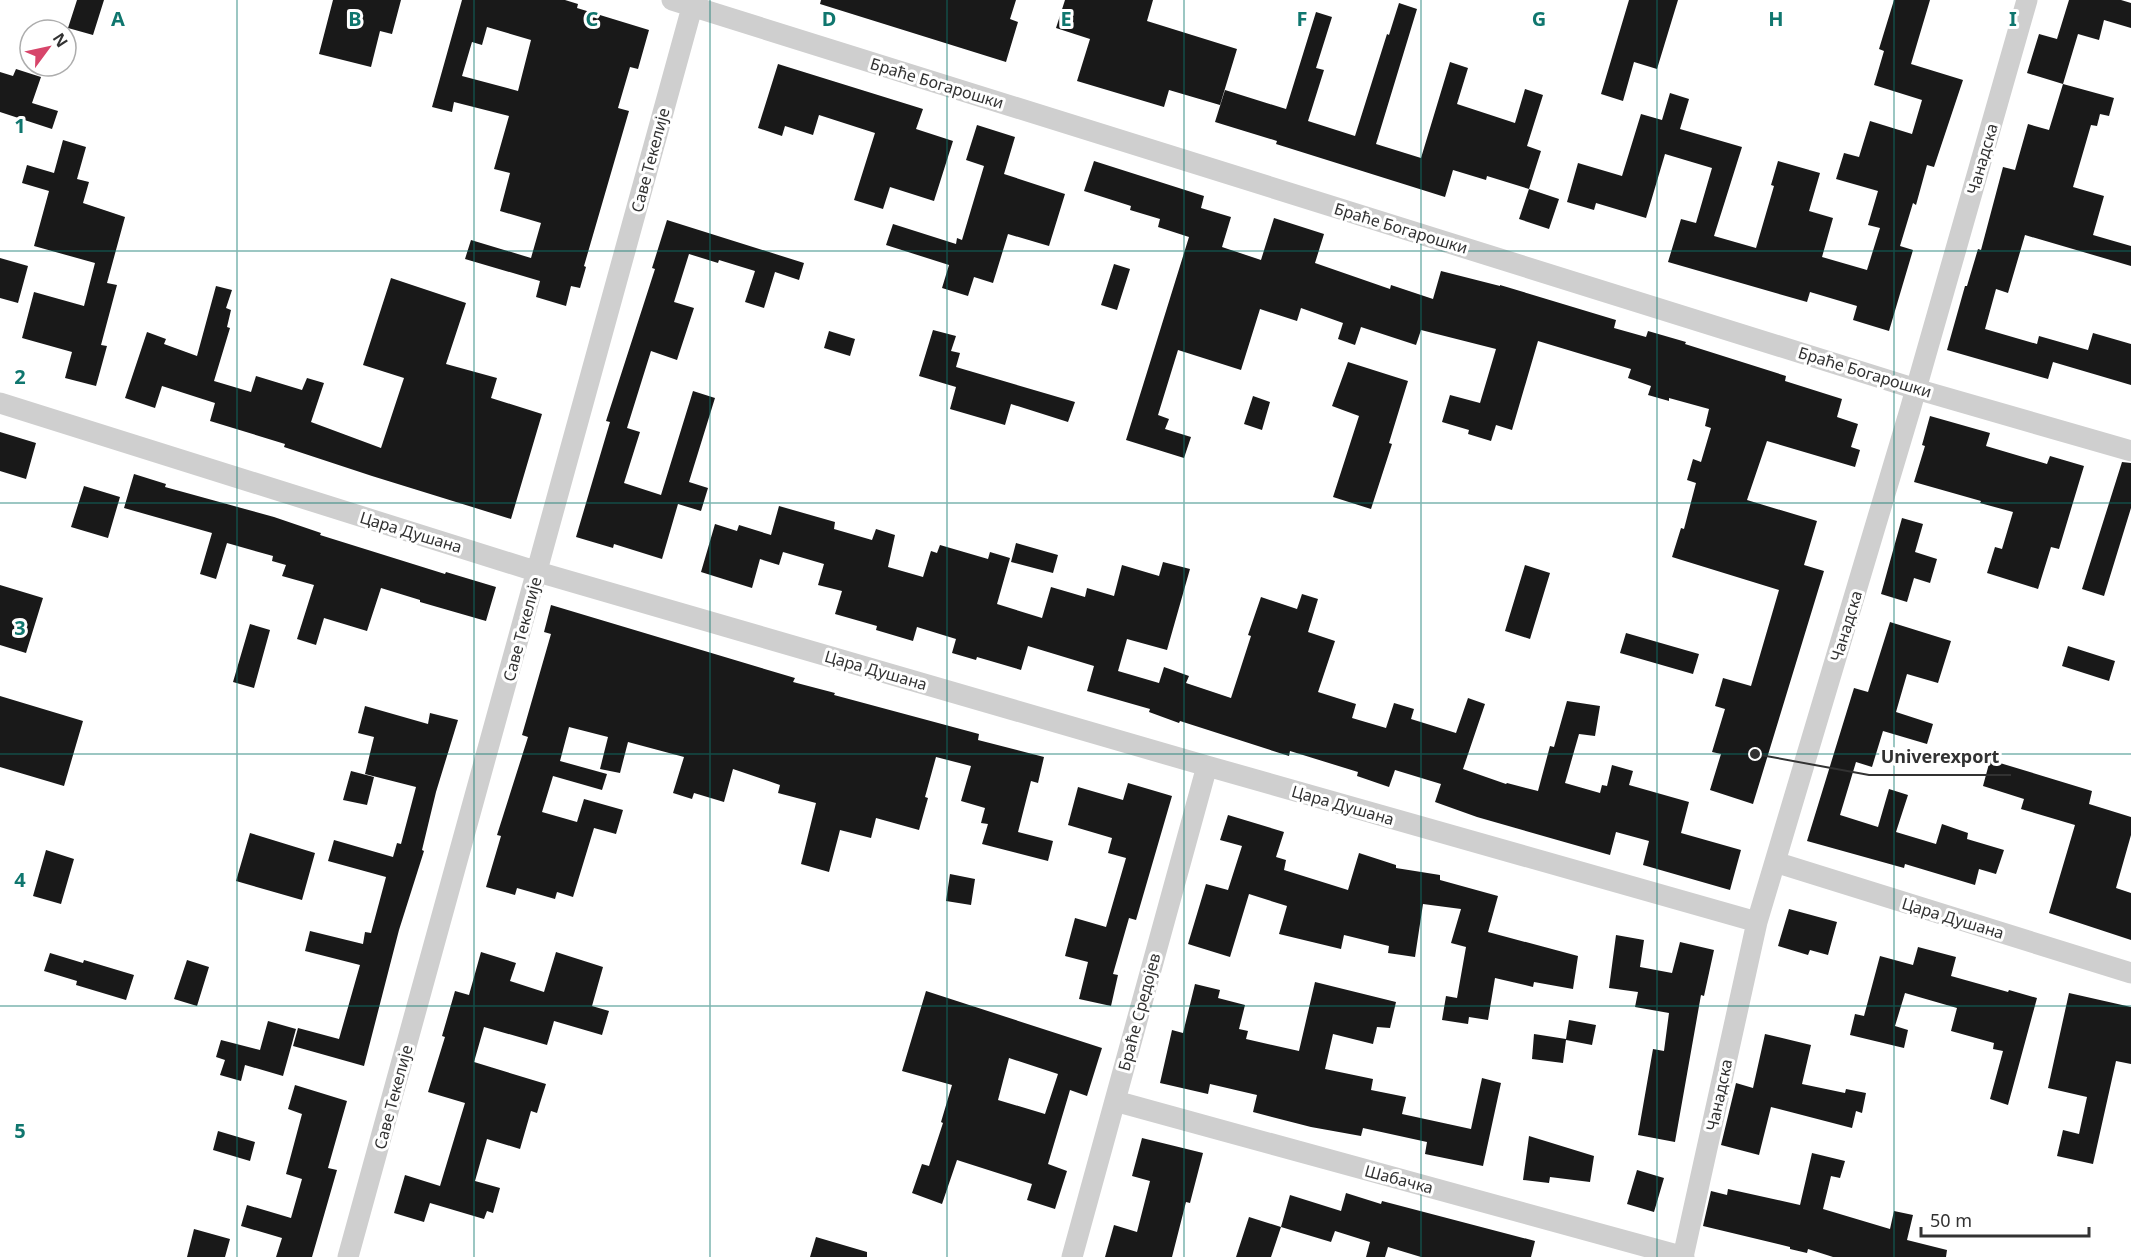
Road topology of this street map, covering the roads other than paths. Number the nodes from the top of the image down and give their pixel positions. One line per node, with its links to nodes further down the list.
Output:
1 (2027, 0): 3 (street, Чанадска)
2 (686, 2): 3 (street, Браће Богарошки); 6 (street, Саве Текелије)
3 (1916, 389): 5 (street, Браће Богарошки); 8 (street, Чанадска)
4 (0, 403): 6 (street, Цара Душана)
5 (2131, 451)
6 (538, 572): 7 (street, Цара Душана); 12 (street, Саве Текелије)
7 (1207, 766): 9 (street, Цара Душана); 11 (street, Браће Средојев)
8 (1775, 862): 9 (street, Чанадска); 10 (street, Цара Душана)
9 (1757, 922): 14 (street, Чанадска)
10 (2131, 973)
11 (1115, 1101): 13 (street, Браће Средојев); 14 (street, Шабачка)
12 (348, 1257)
13 (1072, 1257)
14 (1684, 1257)

